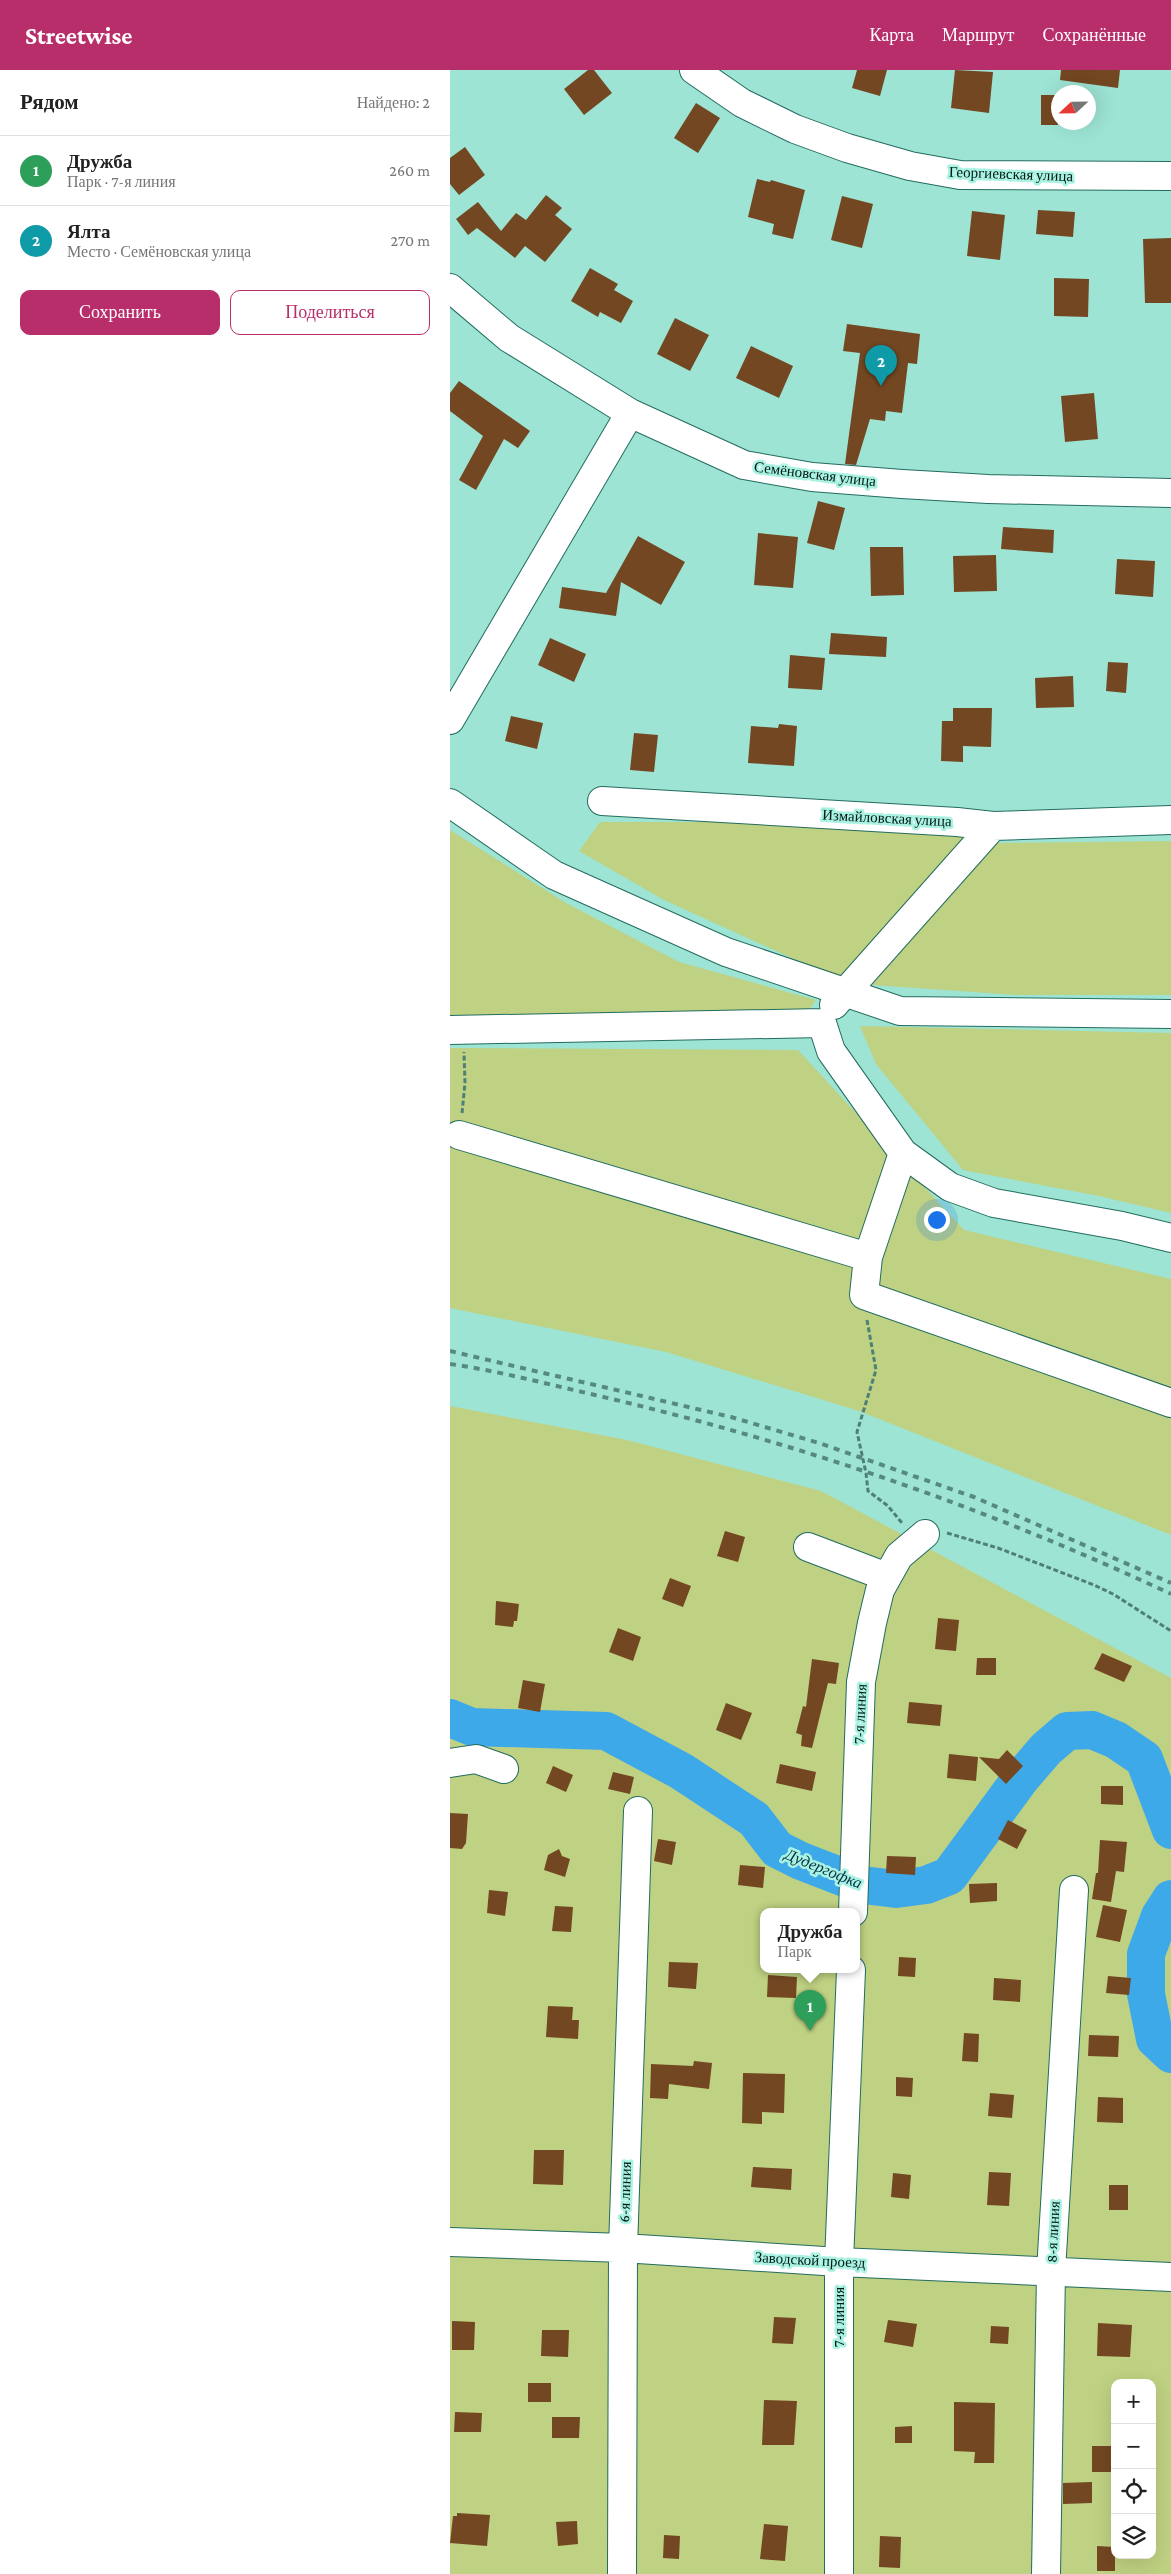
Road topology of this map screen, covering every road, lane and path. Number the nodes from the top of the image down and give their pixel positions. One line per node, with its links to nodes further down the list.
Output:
1 (694, 70): 2 (street, Георгиевская улица)
2 (1171, 176)
3 (450, 288): 4 (street, Семёновская улица)
4 (630, 413): 5 (street, Семёновская улица); 6 (street)
5 (1171, 493)
6 (450, 720)
7 (602, 801): 10 (street, Измайловская улица)
8 (450, 803): 11 (street)
9 (1171, 820): 10 (street, Измайловская улица)
10 (994, 826): 11 (street)
11 (844, 993): 12 (street); 13 (street)
12 (1171, 1014)
13 (822, 1023): 14 (street); 16 (street)
14 (457, 1030): 15 (path)
15 (459, 1135): 18 (street)
16 (903, 1153): 17 (street); 18 (street)
17 (1171, 1238)
18 (868, 1257): 19 (street)
19 (864, 1295): 20 (street); 21 (path)
20 (1171, 1403)
21 (921, 1538): 23 (street, 7-я линия); 24 (path)
22 (808, 1547): 23 (street)
23 (887, 1577): 29 (street, 7-я линия)
24 (1171, 1631)
25 (450, 1763): 26 (street)
26 (504, 1769)
27 (638, 1810): 32 (street, 6-я линия)
28 (1074, 1890): 34 (street, 8-я линия)
29 (853, 1908)
30 (851, 1973): 33 (street, 7-я линия)
31 (450, 2242): 32 (street, Заводской проезд)
32 (623, 2248): 33 (street, Заводской проезд); 36 (street, 6-я линия)
33 (839, 2262): 34 (street, Заводской проезд); 37 (street, 7-я линия)
34 (1051, 2272): 35 (street, Заводской проезд); 38 (street, 8-я линия)
35 (1171, 2277)
36 (622, 2574)
37 (839, 2574)
38 (1046, 2574)

